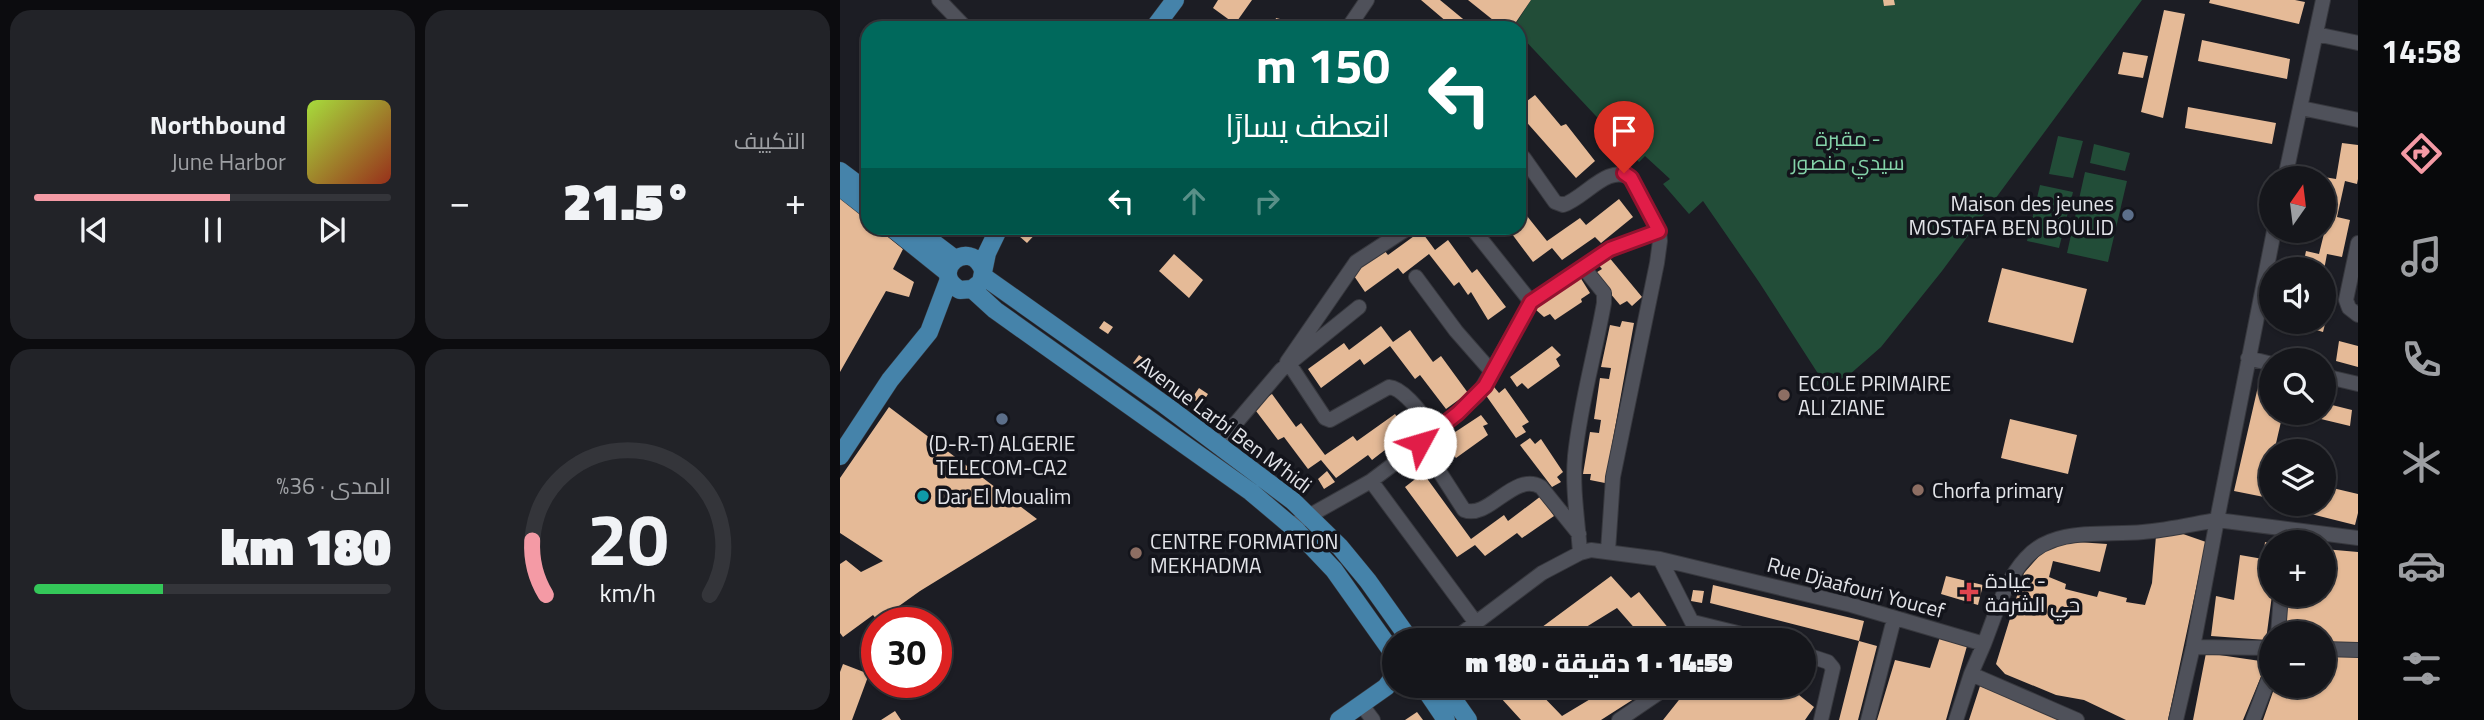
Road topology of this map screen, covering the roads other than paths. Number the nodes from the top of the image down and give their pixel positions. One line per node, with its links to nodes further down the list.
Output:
1 (939, 0): 5 (street)
2 (1175, 0): 6 (main road)
3 (1367, 0): 7 (street)
4 (2323, 0): 8 (street)
5 (959, 21)
6 (1159, 21)
7 (1353, 21)
8 (2316, 34): 9 (street); 10 (street)
9 (2358, 43)
10 (2301, 108): 11 (street); 13 (street)
11 (2358, 120)
12 (1526, 161): 18 (street)
13 (2289, 166)
14 (840, 172): 16 (main road)
15 (840, 187): 17 (main road)
16 (861, 187)
17 (861, 204)
18 (1659, 231): 28 (street); 53 (street)
19 (903, 235): 27 (main road)
20 (921, 235): 27 (main road)
21 (991, 235): 27 (main road)
22 (995, 235): 30 (main road)
23 (1397, 235): 37 (street)
24 (1478, 235): 31 (street)
25 (2272, 243): 35 (street)
26 (2358, 243): 33 (street)
27 (953, 267): 30 (main road); 30 (main road); 34 (main road)
28 (1583, 267): 31 (street); 50 (street)
29 (1416, 277): 38 (street)
30 (976, 281): 34 (main road); 43 (main road, Avenue Larbi Ben M'hidi); 48 (main road, Avenue Larbi Ben M'hidi)
31 (1531, 302): 38 (street)
32 (1359, 307): 37 (street)
33 (2358, 315)
34 (929, 332): 44 (main road)
35 (2248, 358): 36 (street); 47 (street)
36 (2259, 361)
37 (1285, 368): 41 (street); 43 (street)
38 (1492, 372): 41 (street)
39 (2336, 379): 40 (street)
40 (2358, 384)
41 (1436, 432): 42 (street)
42 (1420, 443): 45 (street); 50 (street)
43 (1218, 444): 46 (main road, Avenue Larbi Ben M'hidi)
44 (840, 456)
45 (1371, 481): 46 (street); 58 (street)
46 (1309, 516): 48 (street); 59 (main road, Avenue Larbi Ben M'hidi)
47 (2217, 520): 49 (street); 64 (street); 65 (street)
48 (1291, 526): 63 (main road, Avenue Larbi Ben M'hidi)
49 (2261, 530)
50 (1579, 534): 54 (street)
51 (2336, 537): 52 (street)
52 (2358, 538)
53 (1608, 551): 54 (street, Rue Djaafouri Youcef); 55 (street, Rue Djaafouri Youcef)
54 (1580, 553): 58 (street, Rue Djaafouri Youcef)
55 (1660, 559): 56 (street, Rue Djaafouri Youcef); 57 (street)
56 (1894, 618): 64 (street, Rue Djaafouri Youcef); 84 (street)
57 (1693, 622): 61 (street); 62 (street)
58 (1476, 623): 60 (street, Rue Djaafouri Youcef)
59 (1401, 628)
60 (1469, 628)
61 (1696, 628)
62 (1717, 628)
63 (1382, 638)
64 (1984, 644): 70 (street)
65 (2193, 647): 66 (street); 86 (street)
66 (2259, 648)
67 (2336, 649): 68 (street)
68 (2358, 650)
69 (1816, 658): 83 (street)
70 (1971, 674): 77 (street); 85 (street)
71 (1382, 688): 76 (main road)
72 (1431, 698): 80 (main road)
73 (1452, 698): 81 (main road)
74 (1651, 698): 82 (street)
75 (2261, 698): 87 (street)
76 (1361, 705): 78 (main road); 79 (street)
77 (2073, 719)
78 (1339, 720)
79 (1373, 720)
80 (1446, 720)
81 (1468, 720)
82 (1619, 720)
83 (1821, 720)
84 (1868, 720)
85 (1956, 720)
86 (2176, 720)
87 (2253, 720)

